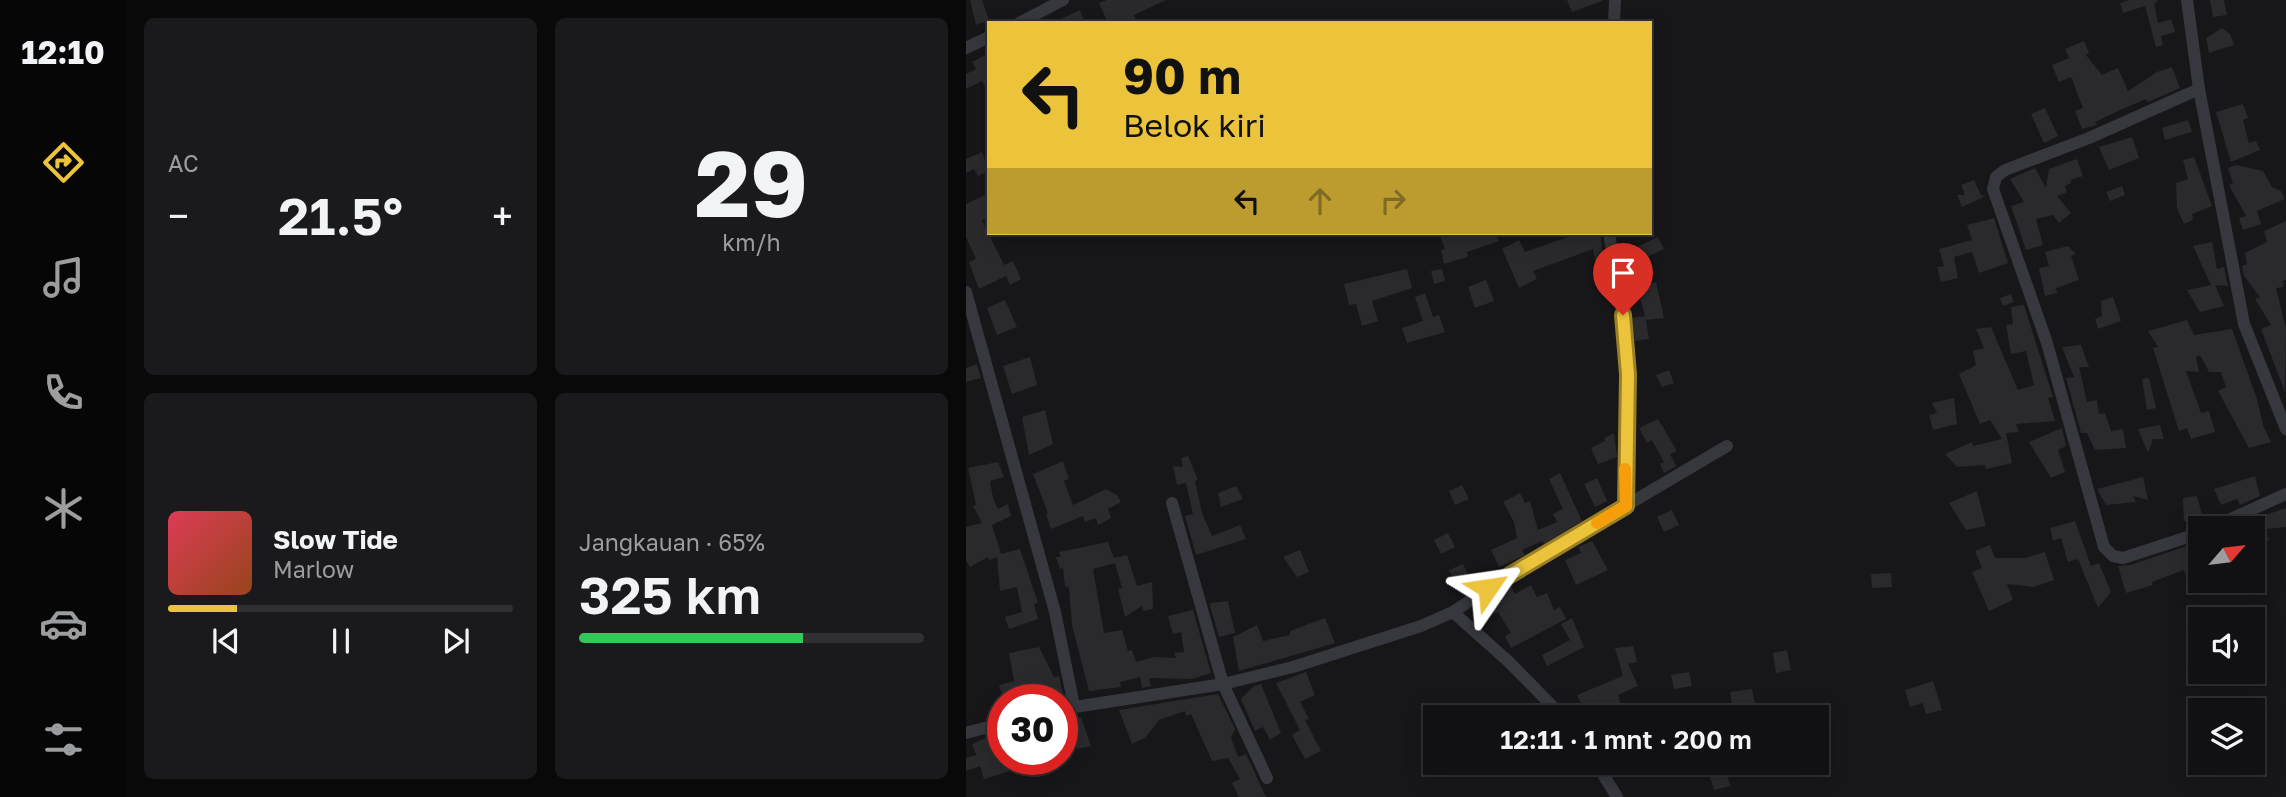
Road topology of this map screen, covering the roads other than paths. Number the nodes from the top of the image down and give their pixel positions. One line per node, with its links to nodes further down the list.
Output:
1 (1063, 0): 4 (street)
2 (1615, 0): 5 (street)
3 (2187, 0): 8 (street)
4 (1039, 19)
5 (1614, 21)
6 (987, 38): 7 (street)
7 (966, 48)
8 (2199, 89): 12 (street); 18 (street)
9 (1609, 235): 16 (street)
10 (966, 292): 11 (street)
11 (971, 326): 20 (street)
12 (2286, 429)
13 (1727, 446): 16 (street)
14 (2286, 494): 17 (street)
15 (1172, 503): 21 (street)
16 (1626, 506): 19 (street)
17 (2237, 516)
18 (2188, 537)
19 (1453, 612): 21 (street); 22 (street)
20 (1065, 684)
21 (1223, 684): 23 (street); 27 (street)
22 (1551, 705)
23 (1078, 706)
24 (987, 727): 25 (street)
25 (966, 733)
26 (1603, 775): 28 (street)
27 (1267, 778)
28 (1617, 797)

